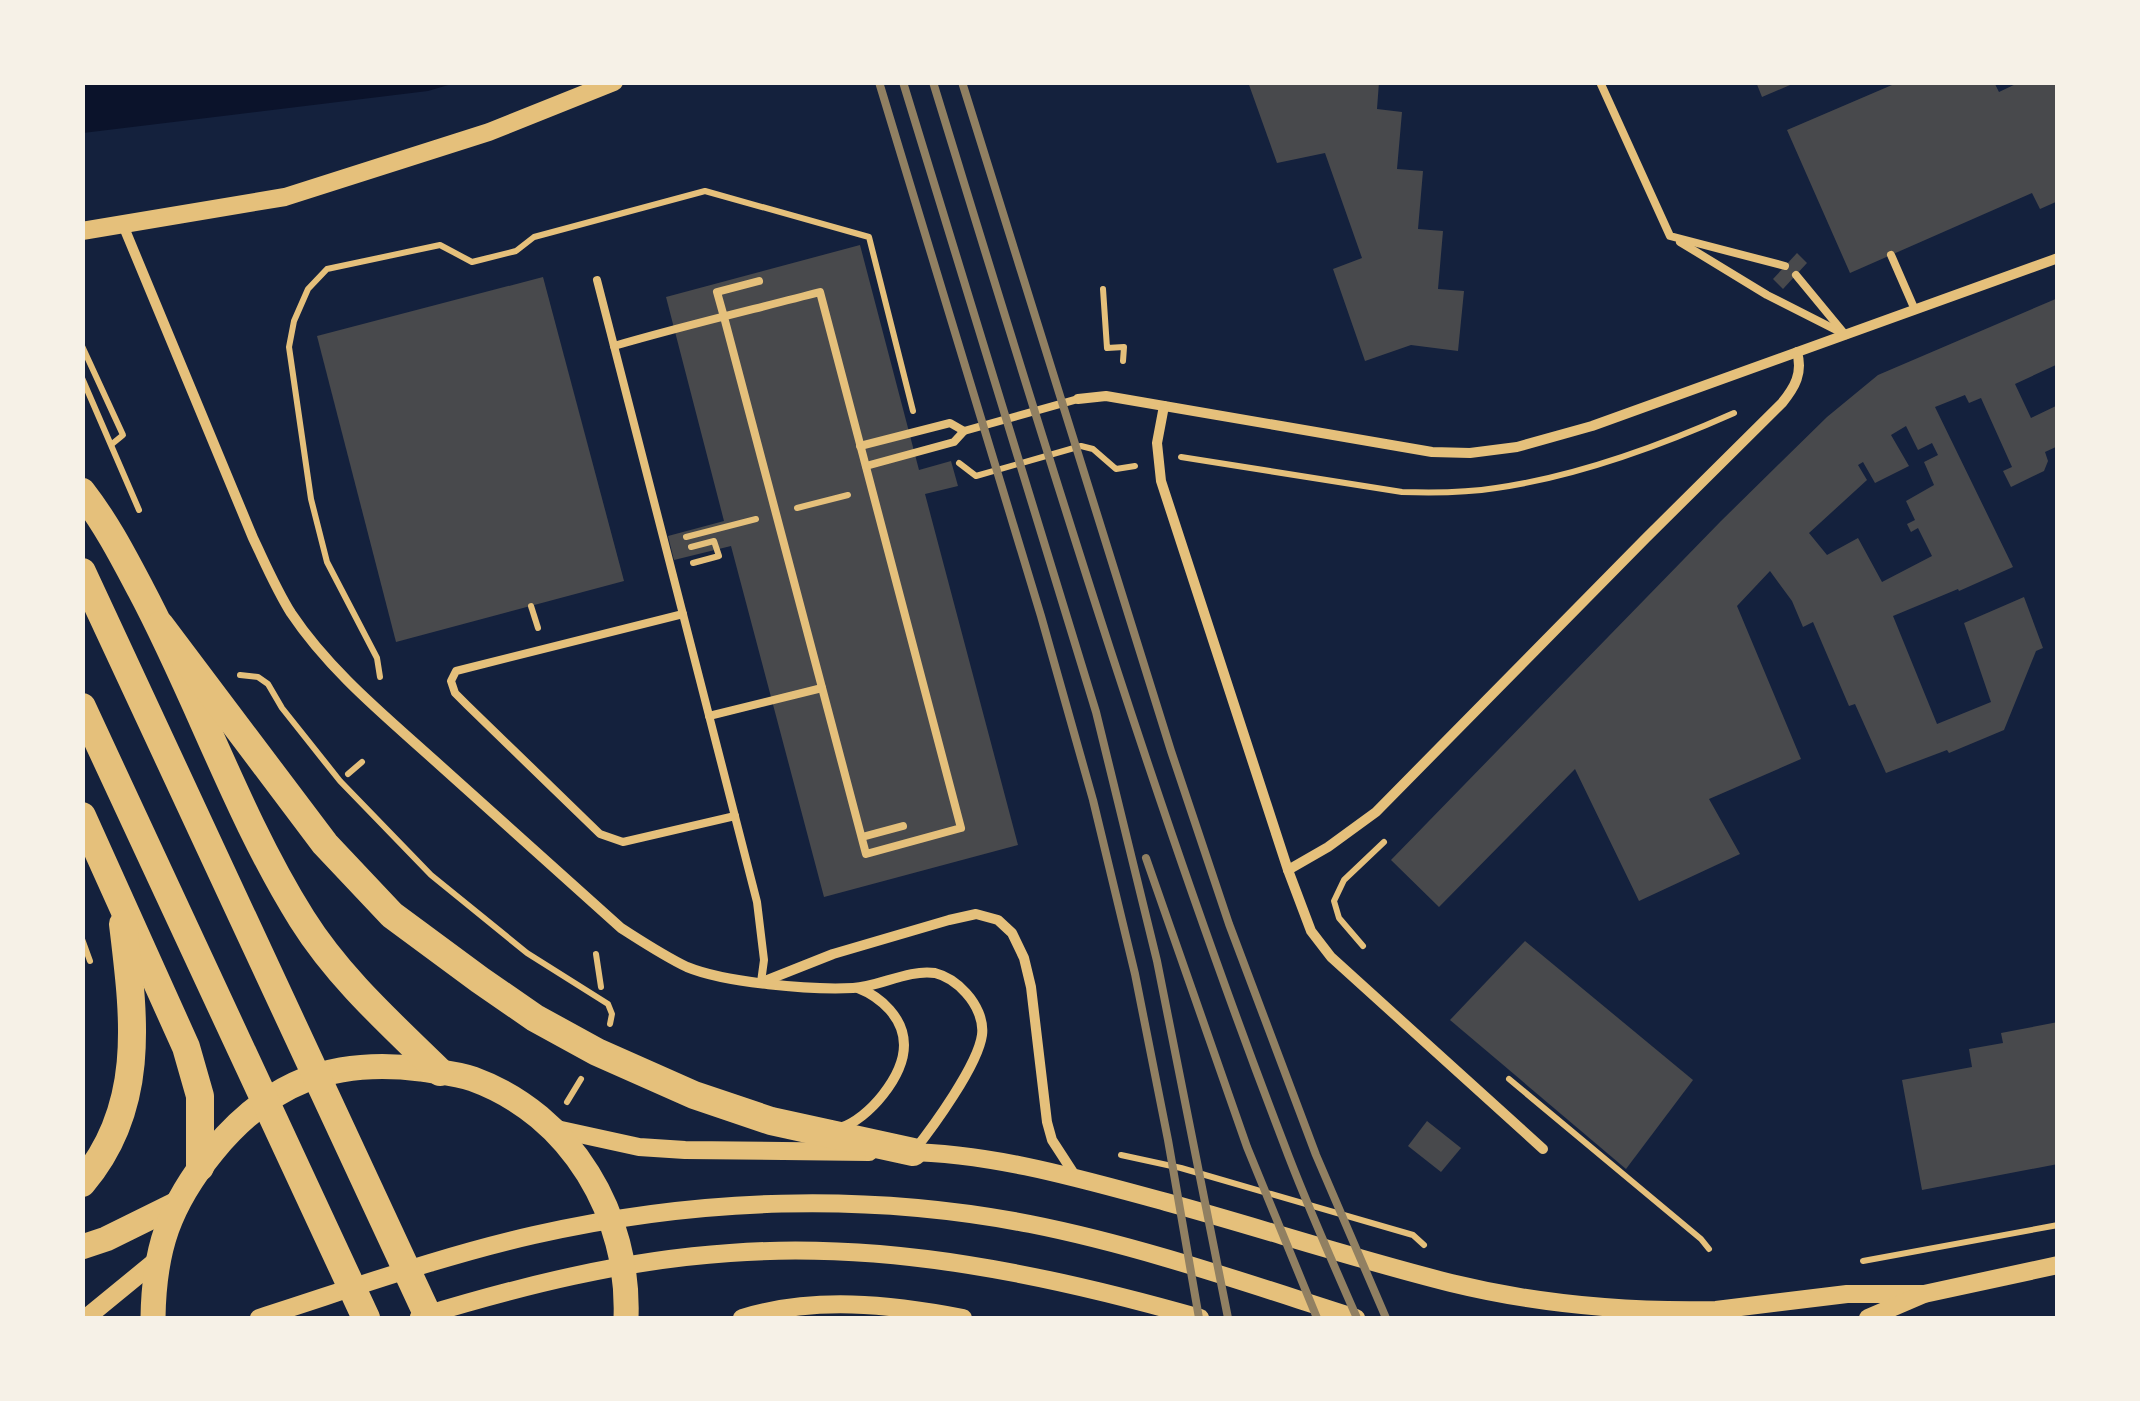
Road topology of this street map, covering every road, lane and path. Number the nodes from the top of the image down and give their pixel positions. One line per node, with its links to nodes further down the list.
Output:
1 (614, 82): 3 (street)
2 (1600, 82): 5 (lane)
3 (123, 225): 4 (street); 54 (street)
4 (82, 231)
5 (1670, 236): 8 (lane); 15 (lane)
6 (1891, 255): 13 (lane)
7 (2058, 258): 13 (street)
8 (1785, 266)
9 (1796, 275): 15 (lane)
10 (597, 280): 17 (lane)
11 (759, 281): 14 (lane)
12 (1103, 289): 19 (path)
13 (1915, 310): 15 (street)
14 (724, 317): 17 (lane); 27 (lane); 33 (lane)
15 (1846, 335): 18 (street)
16 (82, 346): 26 (path)
17 (614, 346): 34 (lane)
18 (1798, 352): 23 (street); 45 (street)
19 (1123, 360)
20 (82, 378): 21 (path)
21 (89, 393)
22 (1078, 399): 23 (street); 25 (lane)
23 (1164, 406): 28 (street)
24 (937, 426): 25 (lane); 27 (lane); 39 (path)
25 (964, 431): 29 (lane)
26 (112, 444)
27 (860, 446): 29 (lane)
28 (1158, 460): 30 (path); 50 (street)
29 (866, 466): 31 (lane)
30 (976, 476)
31 (872, 488): 33 (path); 49 (lane)
32 (82, 492): 37 (highway)
33 (776, 514): 34 (path); 40 (lane)
34 (671, 569): 36 (lane)
35 (82, 572): 84 (highway)
36 (683, 614): 42 (lane); 47 (lane)
37 (160, 625): 58 (highway); 61 (highway)
38 (238, 674): 57 (path)
39 (380, 677)
40 (822, 688): 42 (lane); 49 (lane)
41 (82, 707): 82 (highway)
42 (709, 716): 47 (lane)
43 (362, 762): 44 (path)
44 (348, 774)
45 (1376, 812): 50 (street); 52 (path)
46 (82, 816): 51 (highway)
47 (734, 816): 54 (lane)
48 (903, 826): 49 (lane)
49 (862, 838)
50 (1288, 870): 62 (street)
51 (119, 893): 65 (highway); 67 (highway)
52 (1368, 952)
53 (596, 954): 55 (path)
54 (761, 982): 56 (street); 66 (street)
55 (601, 987)
56 (856, 988): 61 (street); 63 (street)
57 (607, 1036)
58 (440, 1072): 60 (main road); 65 (main road)
59 (1509, 1078): 71 (path)
60 (552, 1128): 63 (street); 77 (main road)
61 (820, 1133): 63 (highway)
62 (1542, 1149)
63 (913, 1152): 66 (street)
64 (1114, 1154): 72 (path)
65 (200, 1167): 68 (main road)
66 (1076, 1178): 78 (street)
67 (82, 1183)
68 (177, 1204): 70 (main road); 73 (main road)
69 (2058, 1225): 74 (path)
70 (82, 1247)
71 (1709, 1249)
72 (1437, 1256)
73 (158, 1259): 79 (street); 80 (main road)
74 (1848, 1264)
75 (2058, 1265): 76 (street)
76 (1924, 1294): 78 (street); 89 (street)
77 (627, 1308)
78 (1721, 1314)
79 (86, 1318)
80 (153, 1318)
81 (259, 1318): 88 (street)
82 (366, 1318)
83 (414, 1318): 87 (street)
84 (428, 1318)
85 (742, 1318): 86 (street)
86 (963, 1318)
87 (1200, 1318)
88 (1356, 1318)
89 (1868, 1318)

